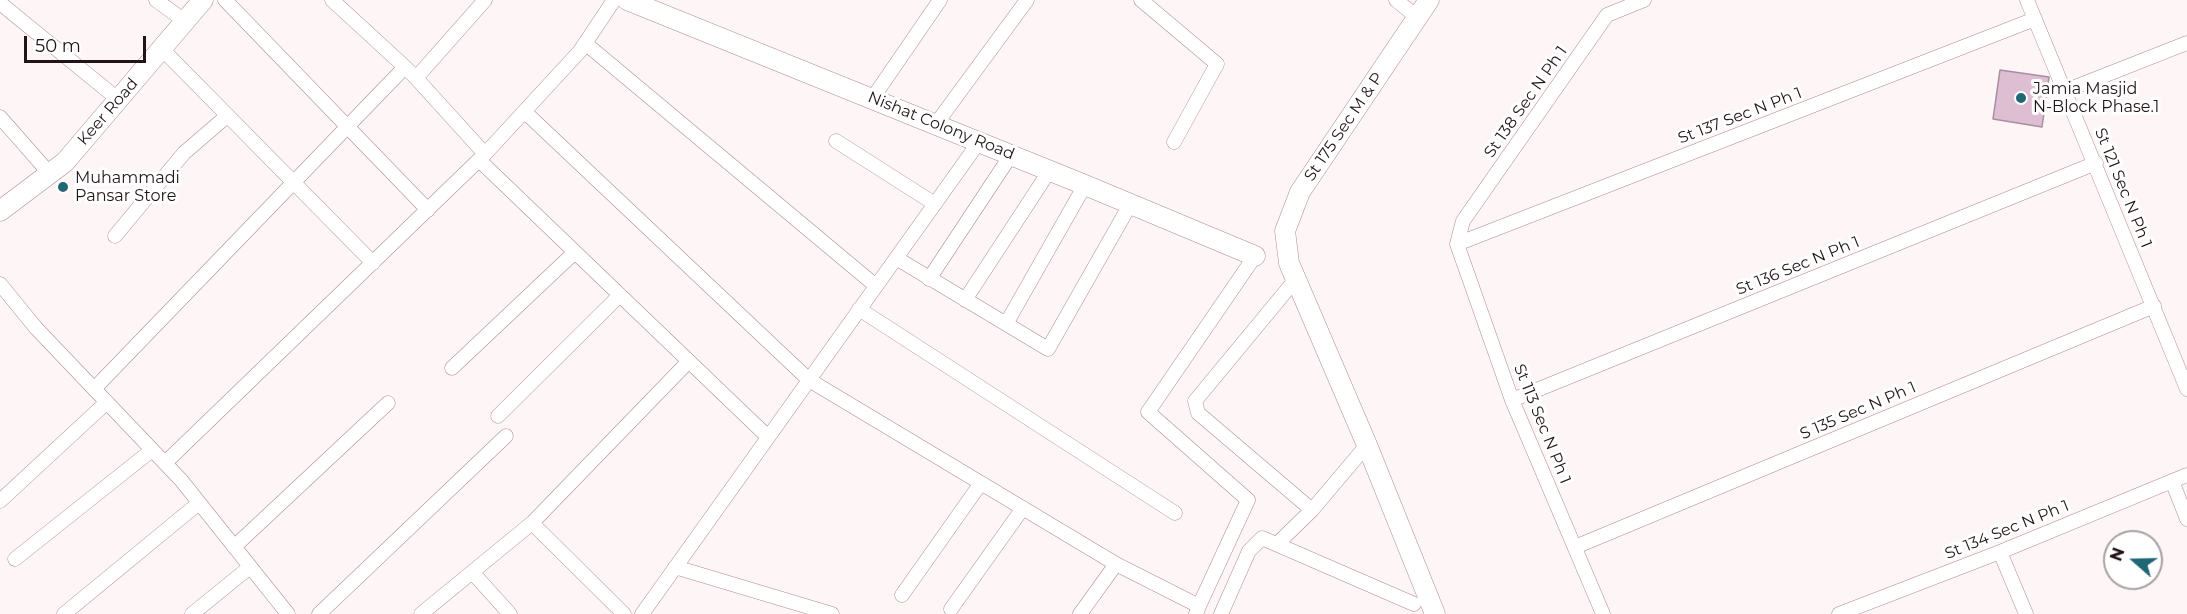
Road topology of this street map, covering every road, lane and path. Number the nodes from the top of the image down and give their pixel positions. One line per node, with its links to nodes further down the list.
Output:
1 (156, 0): 18 (street)
2 (204, 0): 18 (street, Keer Road)
3 (225, 0): 31 (street)
4 (332, 0): 22 (street)
5 (485, 0): 23 (street)
6 (614, 0): 19 (street)
7 (627, 0): 25 (street, Nishat Colony Road)
8 (940, 0): 25 (street)
9 (1027, 0): 30 (street)
10 (1141, 0): 34 (street)
11 (1396, 0): 16 (street)
12 (1429, 0): 16 (street, St 175 Sec M & P)
13 (1644, 0): 47 (street, St 138 Sec N Ph 1)
14 (2027, 0): 17 (street, St 121 Sec N Ph 1)
15 (0, 3): 26 (street)
16 (1417, 17): 52 (street, St 175 Sec M & P)
17 (2035, 19): 24 (street, St 121 Sec N Ph 1); 47 (street, St 137 Sec N Ph 1)
18 (186, 22): 21 (street, Keer Road)
19 (585, 43): 27 (street); 55 (street)
20 (2187, 43): 24 (street)
21 (163, 50): 26 (street, Keer Road); 28 (street)
22 (405, 67): 23 (street); 31 (street)
23 (416, 78): 36 (street)
24 (2065, 91): 37 (street, St 121 Sec N Ph 1)
25 (872, 99): 30 (street, Nishat Colony Road)
26 (119, 100): 39 (street, Keer Road)
27 (525, 112): 36 (street); 63 (street)
28 (227, 116): 40 (street); 46 (street)
29 (0, 117): 39 (street)
30 (936, 124): 33 (street, Nishat Colony Road)
31 (345, 127): 40 (street); 44 (street)
32 (836, 141): 43 (street)
33 (979, 141): 35 (street, Nishat Colony Road); 43 (street)
34 (1174, 142)
35 (1011, 155): 38 (street, Nishat Colony Road); 53 (street)
36 (482, 157): 44 (street); 48 (street)
37 (2096, 163): 58 (street, St 121 Sec N Ph 1); 66 (street, St 136 Sec N Ph 1)
38 (1050, 170): 41 (street, Nishat Colony Road); 57 (street)
39 (50, 174): 45 (street, Keer Road)
40 (292, 184): 51 (street); 64 (street)
41 (1085, 184): 42 (street, Nishat Colony Road); 60 (street)
42 (1131, 203): 49 (street, Nishat Colony Road); 60 (street)
43 (934, 204): 50 (street)
44 (428, 210): 51 (street)
45 (0, 211)
46 (115, 236)
47 (1457, 244): 66 (street, St 113 Sec N Ph 1)
48 (575, 252): 56 (street); 62 (street)
49 (1254, 256): 97 (street)
50 (896, 258): 53 (street); 55 (street)
51 (373, 263): 74 (street)
52 (1293, 271): 72 (street, St 175 Sec M & P); 81 (street)
53 (930, 279): 57 (street)
54 (0, 284): 64 (street)
55 (876, 286): 59 (street)
56 (620, 295): 61 (street); 69 (street)
57 (965, 300): 60 (street)
58 (2154, 306): 65 (street, St 121 Sec N Ph 1); 87 (street, S 135 Sec N Ph 1)
59 (859, 309): 63 (street); 82 (street)
60 (1006, 324)
61 (689, 361): 71 (street); 84 (street)
62 (452, 368)
63 (809, 380): 71 (street); 77 (street)
64 (94, 389): 67 (street)
65 (2187, 389)
66 (1512, 400): 87 (street, St 113 Sec N Ph 1)
67 (107, 402): 73 (street); 78 (street)
68 (388, 403): 86 (street)
69 (498, 416)
70 (506, 436): 101 (street)
71 (768, 437): 92 (street)
72 (1367, 445): 81 (street); 95 (street, St 175 Sec M & P)
73 (152, 450): 74 (street); 89 (street)
74 (165, 463): 79 (street)
75 (2187, 475): 76 (street, St 134 Sec N Ph 1)
76 (2172, 481): 83 (street); 88 (street, St 134 Sec N Ph 1)
77 (981, 483): 80 (street); 94 (street)
78 (0, 501)
79 (199, 503): 86 (street); 98 (street)
80 (1023, 508): 90 (street); 96 (street)
81 (1312, 510): 85 (street)
82 (1175, 513)
83 (2187, 519)
84 (532, 523): 93 (street); 104 (street)
85 (1277, 544): 95 (street); 108 (street)
86 (234, 547): 91 (street)
87 (1575, 547): 110 (street, St 113 Sec N Ph 1)
88 (2000, 552): 111 (street, St 134 Sec N Ph 1); 112 (street)
89 (15, 559)
90 (1116, 564): 97 (street); 107 (street)
91 (250, 567): 99 (street); 100 (street)
92 (675, 567): 105 (street); 106 (street)
93 (472, 572): 102 (street); 103 (street)
94 (902, 594)
95 (1417, 604): 109 (street, St 175 Sec M & P)
96 (951, 609)
97 (1198, 610)
98 (64, 614)
99 (192, 614)
100 (288, 614)
101 (319, 614)
102 (421, 614)
103 (510, 614)
104 (624, 614)
105 (642, 614)
106 (832, 614)
107 (1080, 614)
108 (1221, 614)
109 (1436, 614)
110 (1603, 614)
111 (1839, 614)
112 (2026, 614)

